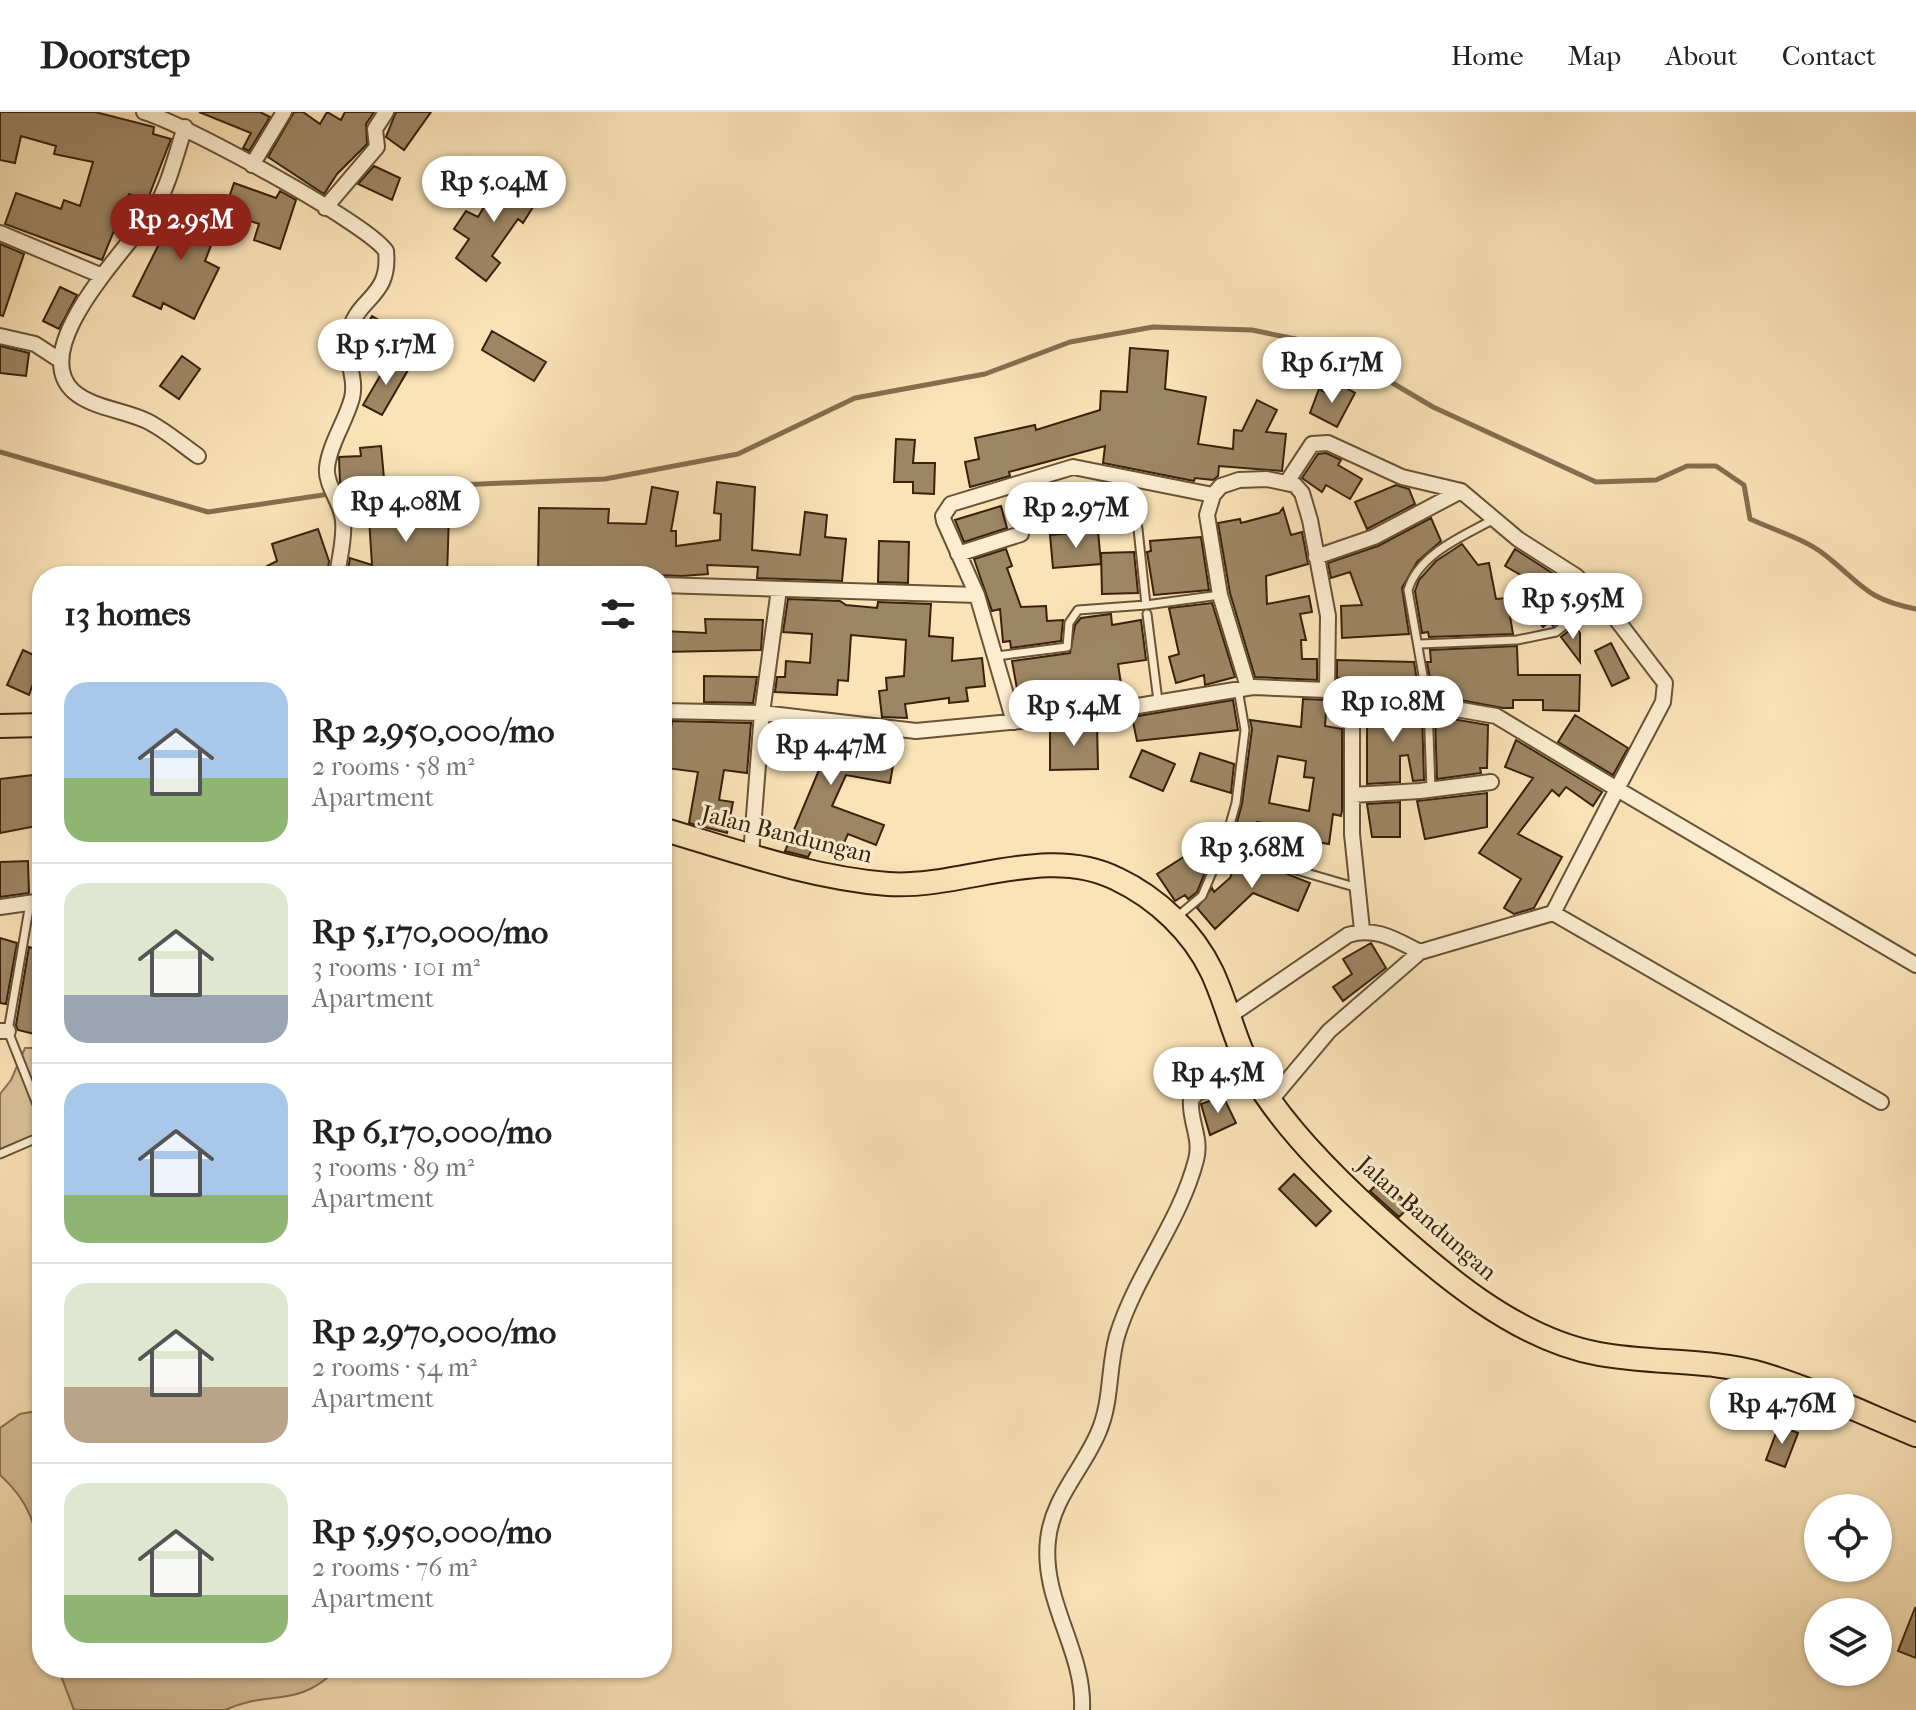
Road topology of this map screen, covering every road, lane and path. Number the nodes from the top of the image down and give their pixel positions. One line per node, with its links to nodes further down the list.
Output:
1 (144, 112): 4 (street)
2 (284, 112): 5 (street)
3 (386, 112): 6 (street)
4 (185, 127): 5 (street); 8 (street)
5 (252, 165): 6 (street)
6 (325, 208): 20 (street)
7 (0, 233): 8 (street)
8 (100, 275): 10 (street)
9 (0, 336): 10 (street)
10 (61, 361): 11 (street)
11 (198, 456)
12 (1128, 477): 15 (street); 18 (street); 26 (lane)
13 (1287, 482): 14 (street); 15 (street); 19 (street)
14 (1461, 491): 16 (street); 19 (street)
15 (1213, 495): 24 (street)
16 (1494, 519): 25 (street); 27 (lane)
17 (1021, 534): 18 (street)
18 (958, 554): 23 (street)
19 (1316, 557): 30 (street)
20 (338, 566)
21 (672, 585): 22 (street)
22 (779, 589): 23 (street); 35 (street)
23 (977, 595): 28 (street)
24 (1220, 595): 26 (lane); 29 (street)
25 (1598, 599): 27 (lane); 40 (street)
26 (1146, 610): 28 (lane); 32 (lane)
27 (1420, 644): 33 (lane)
28 (997, 656): 36 (street)
29 (1243, 688): 30 (street); 32 (street); 44 (lane)
30 (1327, 690): 31 (street)
31 (1352, 691): 33 (street); 42 (street)
32 (1158, 701): 36 (street)
33 (1428, 704): 40 (street); 41 (lane)
34 (672, 711): 35 (street)
35 (762, 713): 36 (street); 45 (street)
36 (1014, 722)
37 (32, 725): 38 (main road)
38 (0, 726)
39 (1491, 782): 41 (street)
40 (1617, 789): 49 (street); 54 (street)
41 (1431, 790): 42 (street)
42 (1352, 795): 46 (street)
43 (672, 832): 45 (main road, Jalan Bandungan)
44 (1225, 842): 46 (lane); 51 (lane)
45 (751, 855): 51 (main road, Jalan Bandungan)
46 (1358, 888): 52 (street)
47 (32, 903): 48 (street)
48 (0, 907)
49 (1553, 913): 53 (street); 60 (street)
50 (32, 918): 56 (lane)
51 (1174, 919): 55 (main road, Jalan Bandungan)
52 (1362, 930): 53 (street); 55 (street)
53 (1420, 952): 59 (street)
54 (1916, 965)
55 (1228, 1017): 57 (main road, Jalan Bandungan)
56 (4, 1031): 58 (lane)
57 (1255, 1078): 59 (main road, Jalan Bandungan); 64 (street)
58 (32, 1094)
59 (1271, 1100): 63 (main road, Jalan Bandungan)
60 (1881, 1102)
61 (32, 1140): 62 (lane)
62 (0, 1154)
63 (1916, 1435)
64 (1082, 1710)

